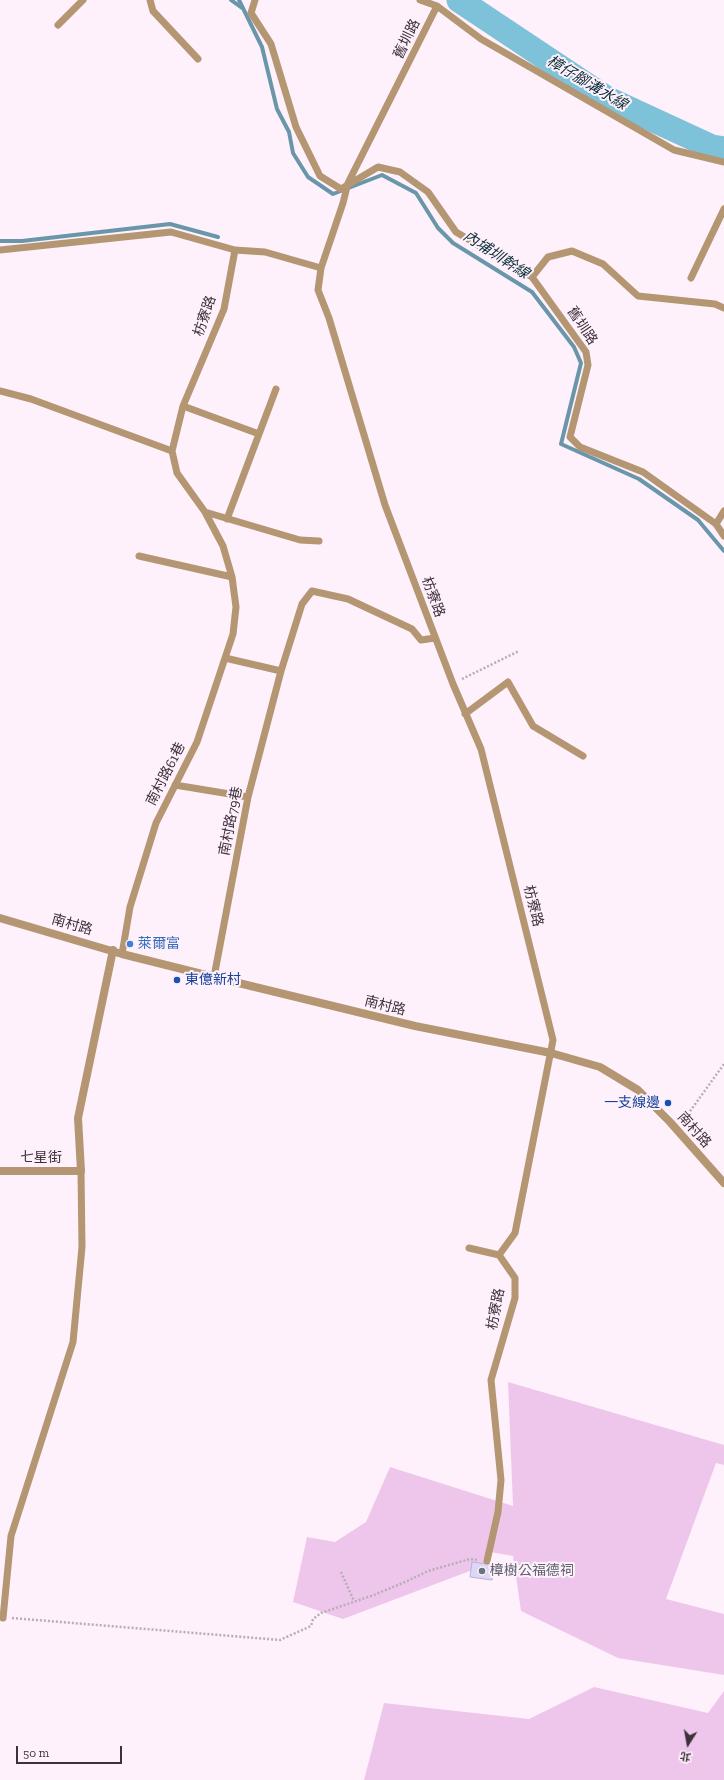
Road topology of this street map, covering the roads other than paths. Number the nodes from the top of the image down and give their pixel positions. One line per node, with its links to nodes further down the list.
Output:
1 (83, 0): 6 (lane)
2 (150, 0): 7 (lane)
3 (255, 0): 9 (lane, 舊圳路)
4 (420, 0): 5 (lane)
5 (437, 6): 8 (lane); 9 (lane, 舊圳路)
6 (58, 25)
7 (198, 59)
8 (724, 162)
9 (348, 183): 13 (lane, 舊圳路); 14 (lane, 舊圳路)
10 (724, 209): 15 (lane)
11 (0, 250): 12 (lane)
12 (235, 250): 13 (lane); 19 (lane, 枋寮路)
13 (321, 268): 31 (lane, 枋寮路)
14 (532, 277): 16 (lane); 25 (lane, 舊圳路)
15 (691, 278)
16 (724, 308)
17 (276, 389): 20 (lane)
18 (0, 391): 21 (lane)
19 (183, 406): 20 (lane); 21 (lane, 枋寮路)
20 (259, 434): 24 (lane)
21 (172, 451): 23 (lane, 枋寮路)
22 (724, 511): 25 (lane)
23 (205, 512): 24 (lane); 29 (lane, 枋寮路)
24 (227, 519): 27 (lane)
25 (716, 524): 26 (lane, 舊圳路)
26 (724, 536)
27 (319, 541)
28 (139, 556): 29 (lane)
29 (232, 577): 30 (lane, 枋寮路)
30 (236, 607): 32 (lane, 南村路61巷)
31 (434, 638): 33 (lane, 南村路79巷); 34 (lane, 枋寮路)
32 (225, 658): 33 (lane); 36 (lane, 南村路61巷)
33 (281, 671): 37 (lane, 南村路79巷)
34 (465, 714): 35 (lane); 42 (lane, 枋寮路)
35 (583, 756)
36 (175, 785): 37 (lane); 40 (lane, 南村路61巷)
37 (248, 797): 41 (lane, 南村路79巷)
38 (0, 918): 39 (street, 南村路)
39 (113, 950): 40 (street, 南村路); 44 (street)
40 (122, 954): 41 (street, 南村路)
41 (214, 977): 42 (street, 南村路)
42 (551, 1053): 45 (street, 南村路); 47 (lane, 枋寮路)
43 (0, 1170): 44 (street, 七星街)
44 (81, 1171): 49 (lane)
45 (724, 1183)
46 (469, 1248): 47 (lane)
47 (500, 1255): 48 (lane, 枋寮路)
48 (487, 1561)
49 (3, 1618)

